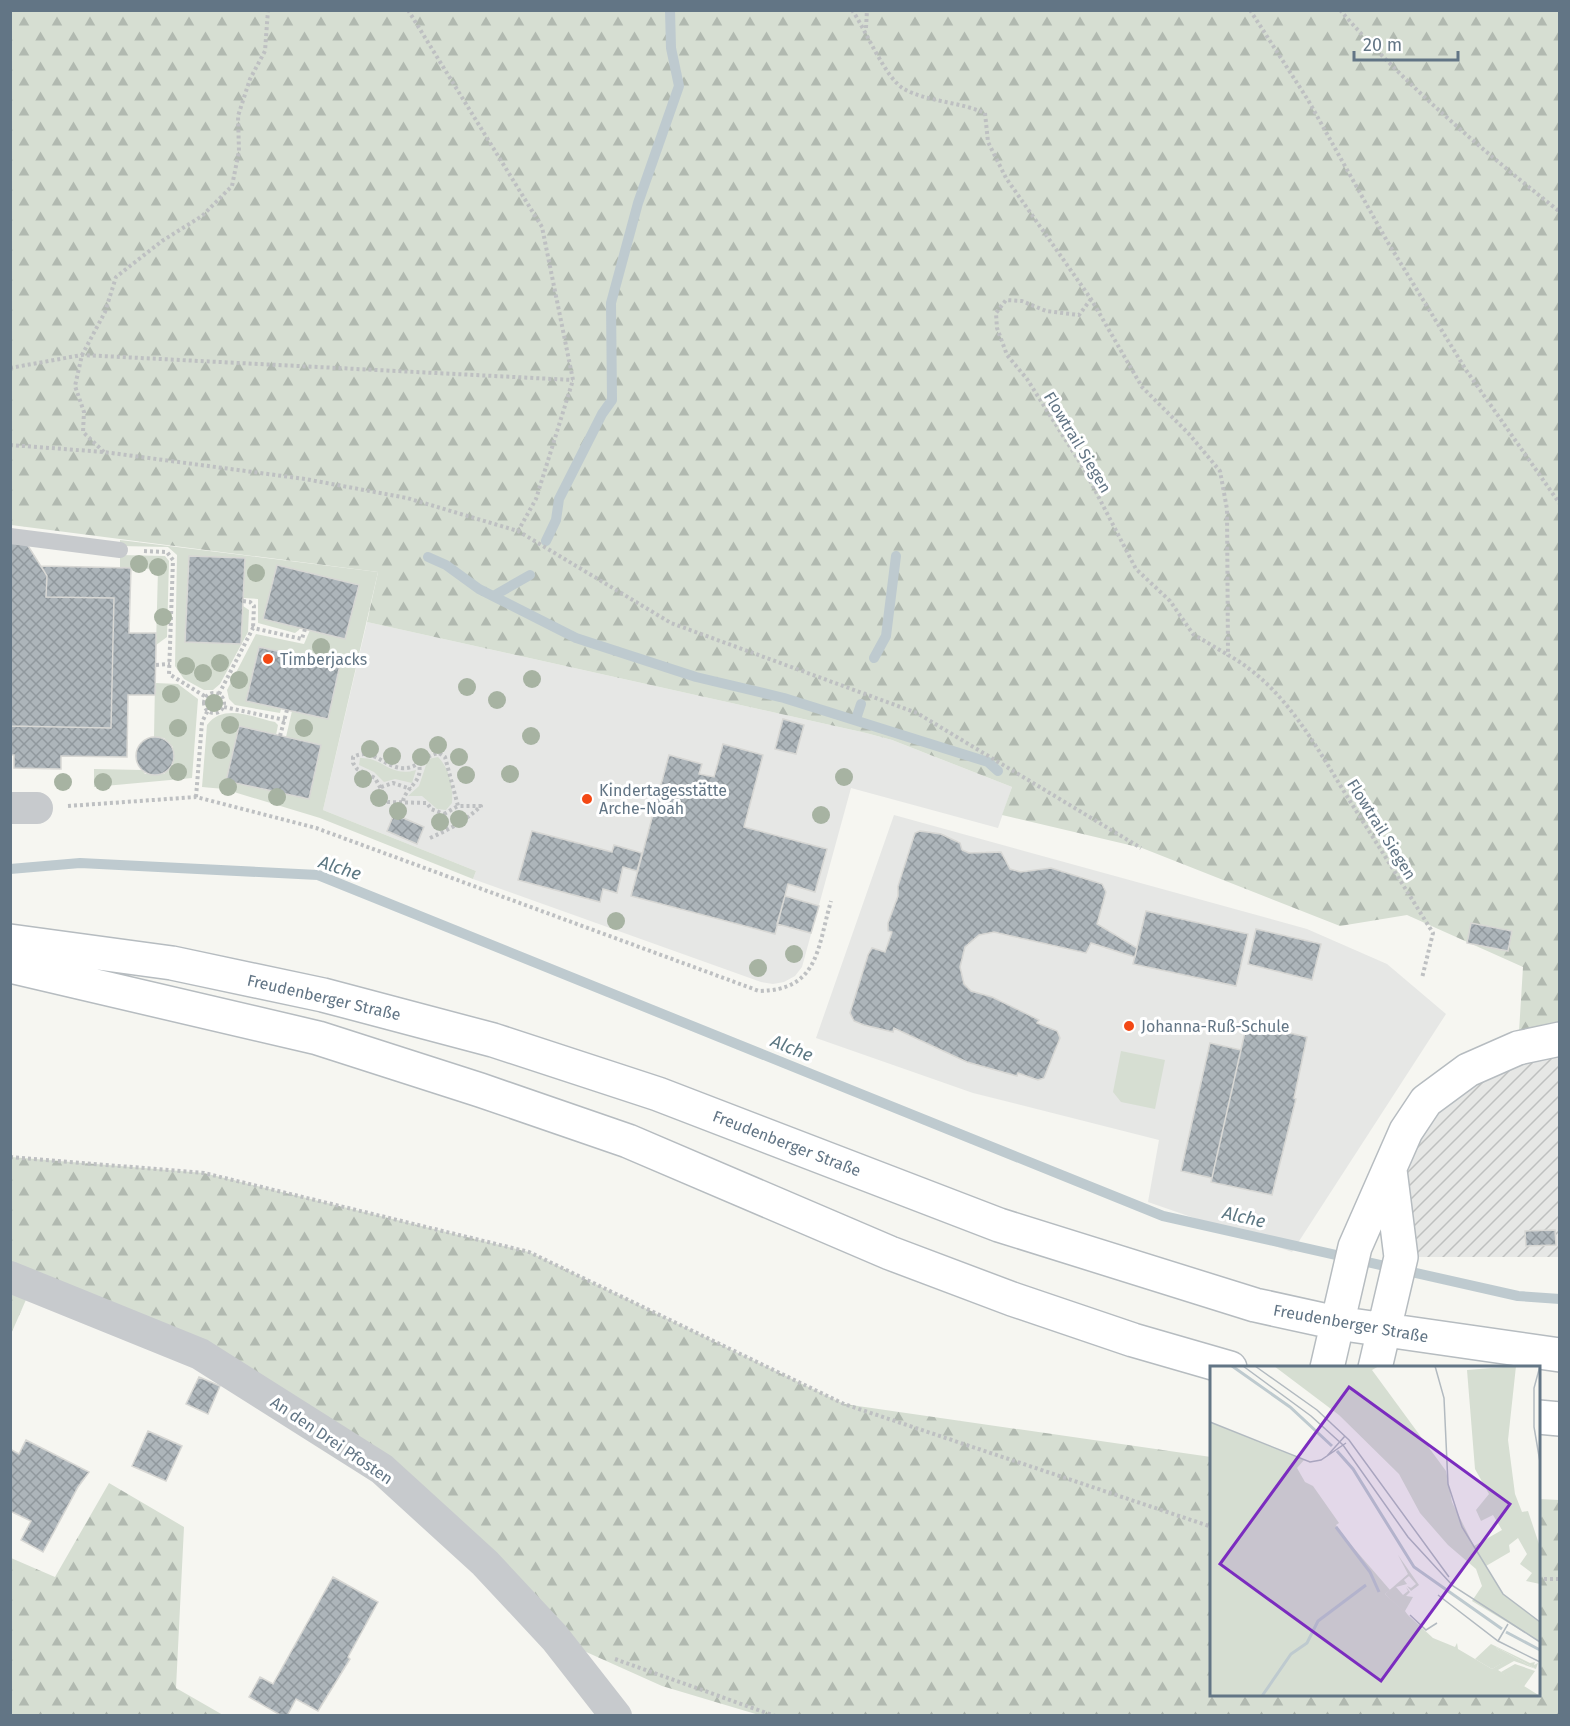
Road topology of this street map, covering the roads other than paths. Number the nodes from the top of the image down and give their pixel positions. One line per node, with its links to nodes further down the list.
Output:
1 (10, 536): 2 (lane)
2 (120, 550)
3 (10, 941): 8 (main road, Freudenberger Straße)
4 (10, 966): 11 (main road)
5 (1560, 1039): 6 (main road)
6 (1390, 1170): 8 (main road); 9 (main road)
7 (10, 1277): 16 (street, An den Drei Pfosten)
8 (1337, 1323): 9 (main road, Freudenberger Straße); 12 (main road)
9 (1384, 1330): 10 (main road, Freudenberger Straße); 13 (main road)
10 (1560, 1355)
11 (1223, 1366)
12 (1327, 1366)
13 (1375, 1366)
14 (1540, 1418): 15 (main road)
15 (1560, 1419)
16 (616, 1716)

